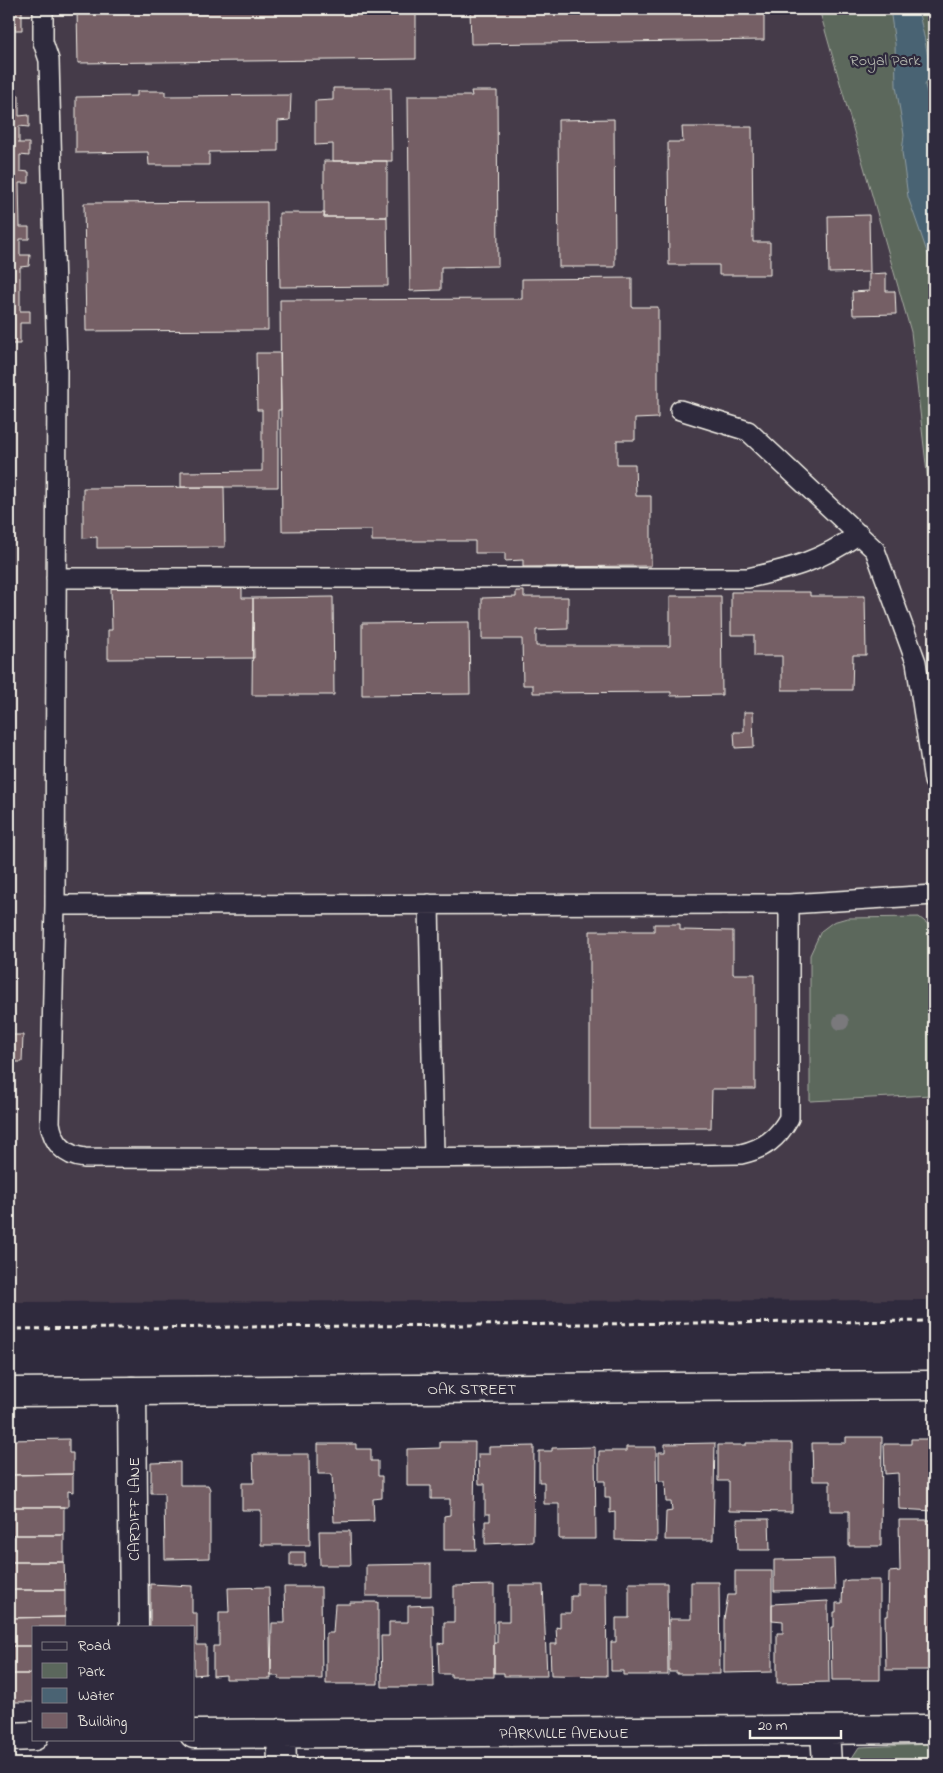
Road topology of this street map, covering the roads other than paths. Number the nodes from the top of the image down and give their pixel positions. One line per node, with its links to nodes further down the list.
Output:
1 (42, 9): 4 (lane)
2 (680, 410): 3 (lane)
3 (859, 534): 4 (lane); 5 (lane)
4 (56, 578): 9 (lane)
5 (934, 781)
6 (934, 895): 8 (lane)
7 (430, 904): 8 (lane); 9 (lane); 10 (lane)
8 (790, 904): 10 (lane)
9 (55, 905): 10 (lane)
10 (434, 1156)
11 (934, 1384): 12 (street, OAK STREET)
12 (132, 1391): 13 (street, OAK STREET); 14 (street, CARDIFF LANE)
13 (9, 1392)
14 (134, 1626)
15 (934, 1729): 16 (street, PARKVILLE AVENUE)
16 (825, 1731): 17 (street, PARKVILLE AVENUE); 22 (street)
17 (281, 1733): 18 (street, PARKVILLE AVENUE); 21 (street)
18 (195, 1734)
19 (32, 1736): 20 (street)
20 (9, 1737)
21 (282, 1764)
22 (827, 1764)

